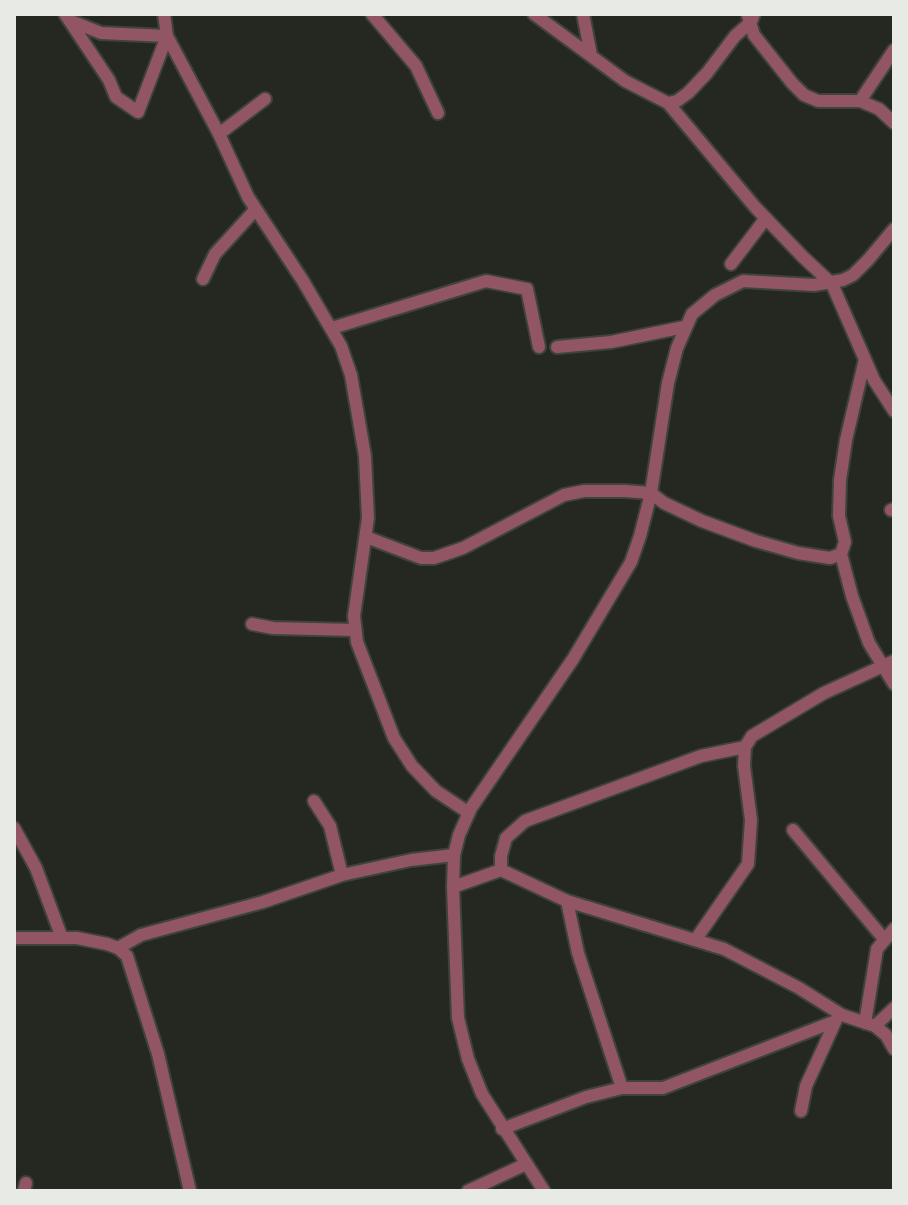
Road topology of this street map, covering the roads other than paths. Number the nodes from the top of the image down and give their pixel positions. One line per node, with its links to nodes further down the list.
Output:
1 (164, 14): 7 (street)
2 (372, 14): 13 (street)
3 (534, 14): 9 (street)
4 (583, 14): 9 (street)
5 (751, 17): 11 (street); 12 (street)
6 (68, 18): 7 (street); 7 (street)
7 (167, 36): 15 (street)
8 (894, 50): 11 (street)
9 (591, 55): 12 (street)
10 (265, 99): 15 (street)
11 (860, 101): 14 (street)
12 (668, 103): 17 (street)
13 (438, 113)
14 (894, 123)
15 (219, 134): 16 (street)
16 (256, 209): 20 (street); 23 (street)
17 (766, 218): 19 (street); 21 (street)
18 (894, 229): 21 (street)
19 (731, 264)
20 (203, 279)
21 (832, 284): 22 (street); 26 (street)
22 (684, 327): 25 (street); 28 (street)
23 (332, 328): 24 (street); 29 (street)
24 (539, 347)
25 (557, 347)
26 (865, 359): 27 (street); 30 (street)
27 (894, 411)
28 (651, 493): 29 (street); 30 (street); 37 (street)
29 (366, 537): 32 (street)
30 (841, 554): 33 (street)
31 (252, 624): 32 (street)
32 (354, 630): 37 (street)
33 (889, 664): 34 (street); 35 (street)
34 (894, 684)
35 (745, 747): 41 (street); 48 (street)
36 (314, 801): 42 (street)
37 (469, 813): 40 (street)
38 (14, 828): 47 (street)
39 (793, 830): 49 (street)
40 (454, 855): 42 (street); 43 (street)
41 (501, 870): 43 (street); 44 (street)
42 (342, 875): 50 (street)
43 (453, 887): 57 (street)
44 (567, 901): 48 (street); 55 (street)
45 (894, 929): 49 (street)
46 (14, 938): 47 (street)
47 (62, 938): 50 (street)
48 (696, 939): 52 (street)
49 (884, 939): 53 (street)
50 (118, 948): 59 (street)
51 (894, 1008): 53 (street)
52 (837, 1019): 53 (street); 55 (street); 56 (street)
53 (870, 1025): 54 (street)
54 (894, 1049)
55 (622, 1088): 57 (street)
56 (801, 1111)
57 (502, 1129): 58 (street)
58 (526, 1164): 60 (street); 61 (street)
59 (190, 1191)
60 (468, 1191)
61 (544, 1191)

